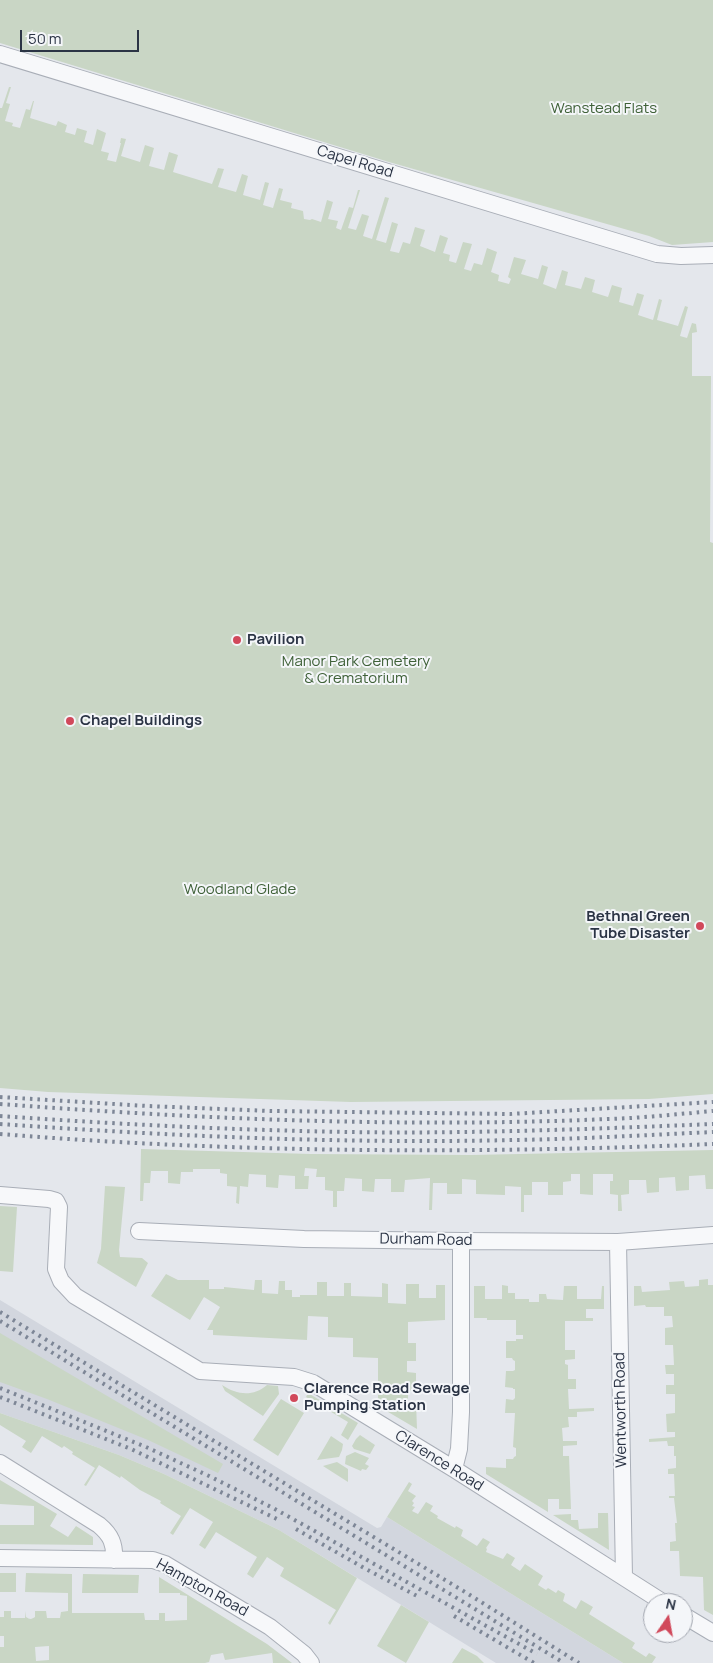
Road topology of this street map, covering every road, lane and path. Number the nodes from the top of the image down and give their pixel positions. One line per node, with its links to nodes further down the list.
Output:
1 (0, 54): 2 (street, Capel Road)
2 (713, 255)
3 (0, 1195): 9 (street, Clarence Road)
4 (139, 1230): 6 (street, Durham Road)
5 (713, 1236): 7 (street, Durham Road)
6 (461, 1241): 7 (street, Durham Road); 9 (street)
7 (618, 1242): 12 (street, Wentworth Road)
8 (0, 1463): 11 (street)
9 (454, 1469): 12 (street, Clarence Road)
10 (0, 1558): 11 (street, Hampton Road)
11 (114, 1560): 16 (street, Hampton Road)
12 (624, 1577): 13 (street, Clarence Road)
13 (649, 1593)
14 (693, 1621): 15 (street)
15 (713, 1632)
16 (311, 1663)

